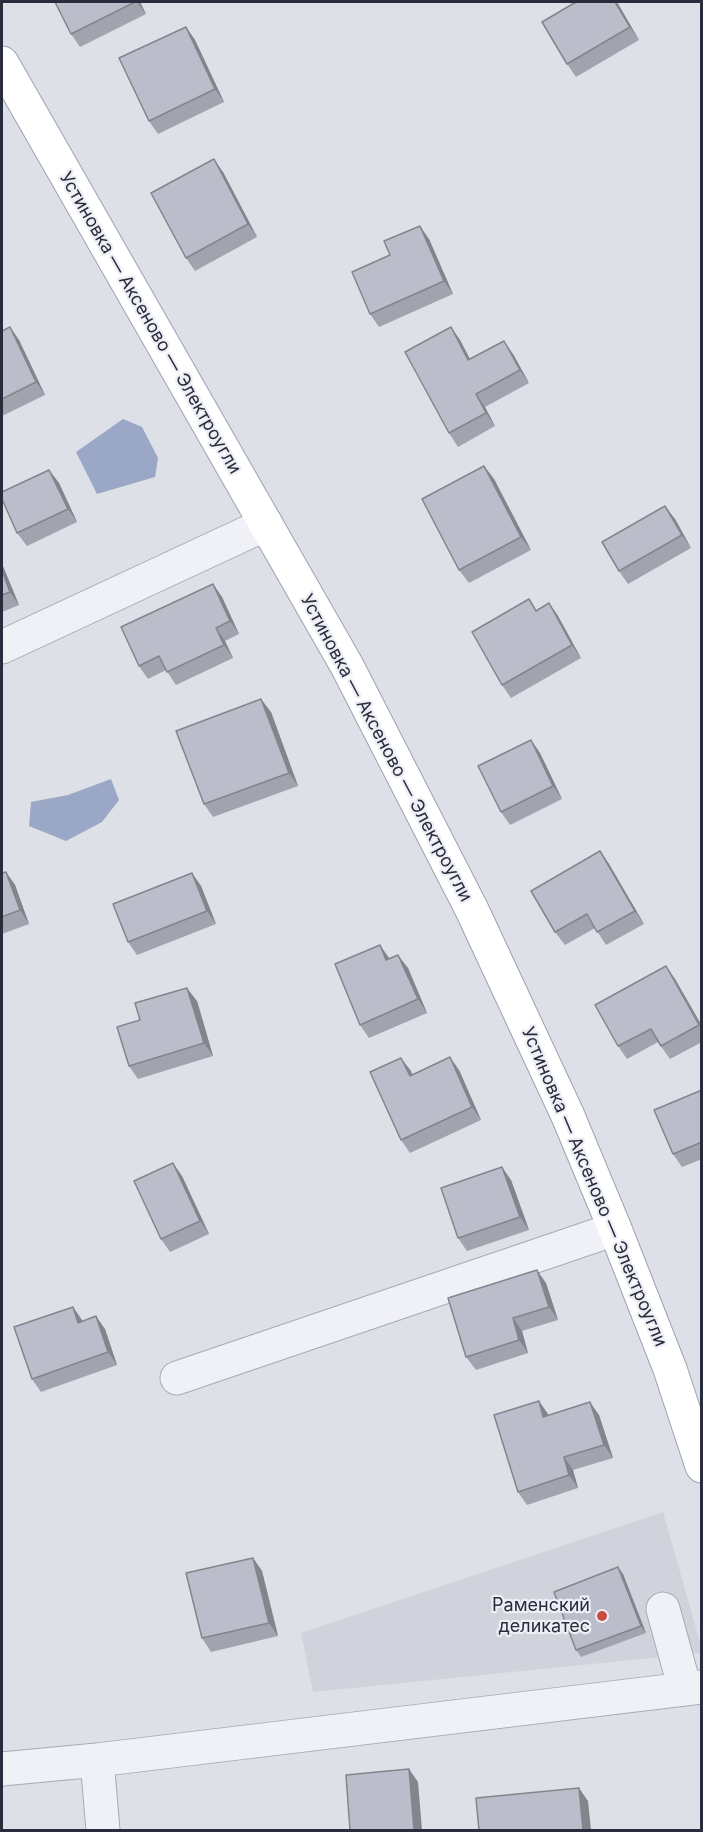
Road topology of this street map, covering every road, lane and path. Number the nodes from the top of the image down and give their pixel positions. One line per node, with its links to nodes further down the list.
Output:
1 (2, 63): 2 (main road, Устиновка — Аксеново — Электроугли)
2 (266, 524): 3 (street); 4 (main road, Устиновка — Аксеново — Электроугли)
3 (2, 647)
4 (615, 1228): 5 (street); 6 (main road, Устиновка — Аксеново — Электроугли)
5 (177, 1378)
6 (699, 1451)
7 (663, 1609): 8 (street)
8 (693, 1688): 9 (street)
9 (97, 1760): 10 (street); 11 (street)
10 (2, 1769)
11 (103, 1830)

